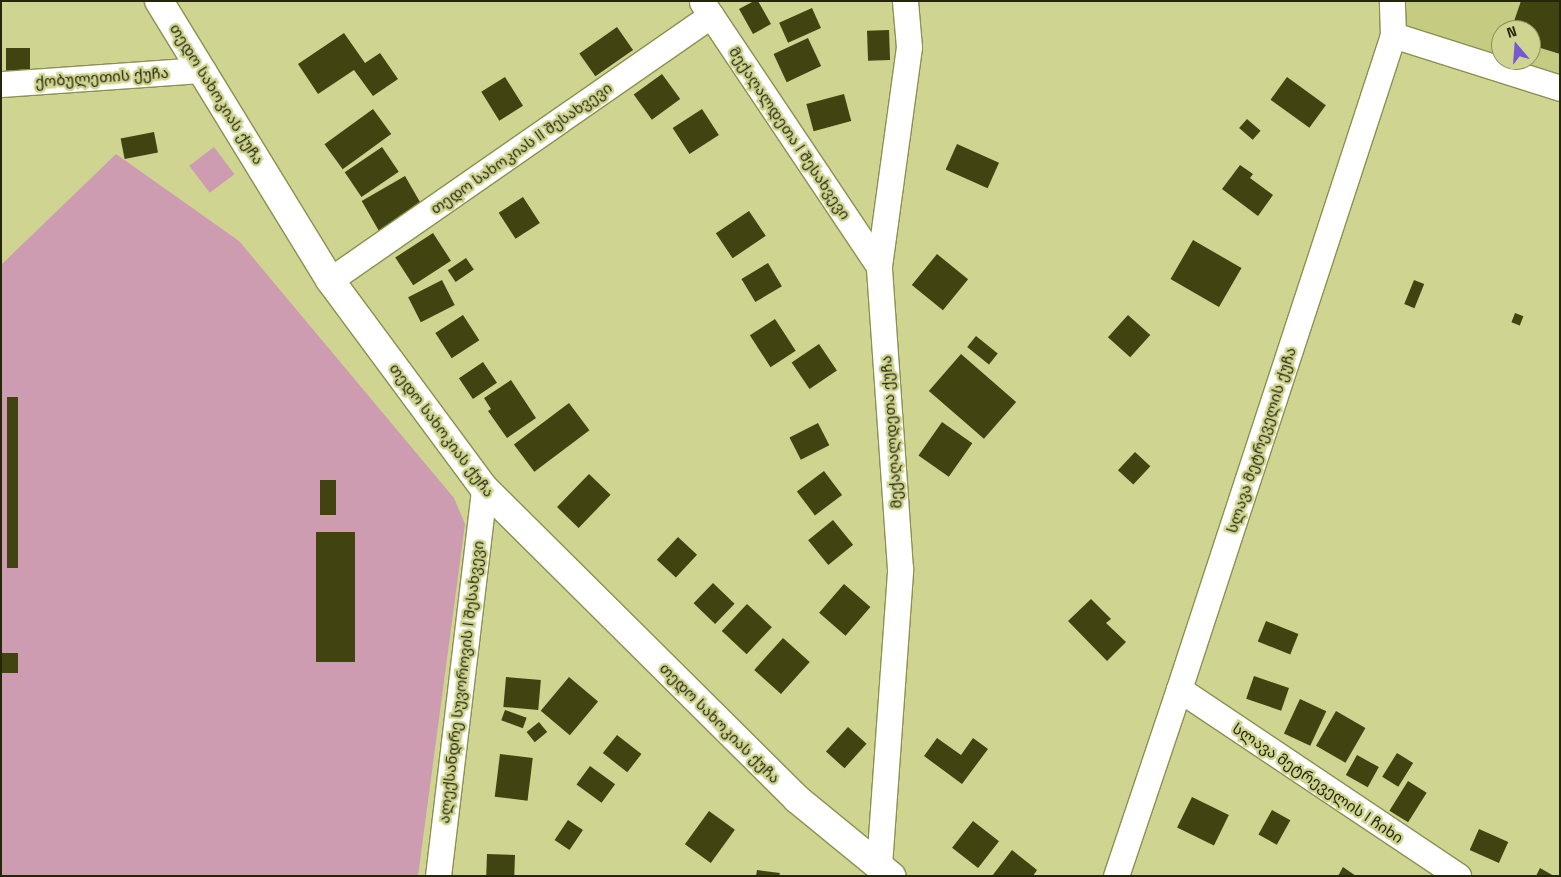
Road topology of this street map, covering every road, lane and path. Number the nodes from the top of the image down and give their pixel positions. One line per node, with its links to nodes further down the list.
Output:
1 (159, 1): 6 (street, თედო სახოკიას ქუჩა)
2 (905, 1): 9 (street, მექაღალდეთა ქუჩა)
3 (1392, 1): 5 (street, სლავა მეტრეველის ქუჩა)
4 (706, 8): 9 (street, მექაღალდეთა I შესახვევი); 10 (street, თედო სახოკიას II შესახვევი)
5 (1393, 35): 8 (street); 12 (street, სლავა მეტრეველის ქუჩა)
6 (203, 70): 7 (street, ქობულეთის ქუჩა); 10 (street, თედო სახოკიას ქუჩა)
7 (1, 84)
8 (1560, 88)
9 (879, 266): 13 (street, მექაღალდეთა ქუჩა)
10 (330, 280): 11 (street, თედო სახოკიას ქუჩა)
11 (484, 488): 13 (street, თედო სახოკიას ქუჩა); 14 (street, ალექსანდრე სუვოროვის I შესახვევი)
12 (1179, 689): 15 (street, სლავა მეტრეველის ქუჩა); 16 (street, სლავა მეტრეველის I ჩიხი)
13 (885, 870)
14 (438, 876)
15 (1116, 876)
16 (1458, 876)

